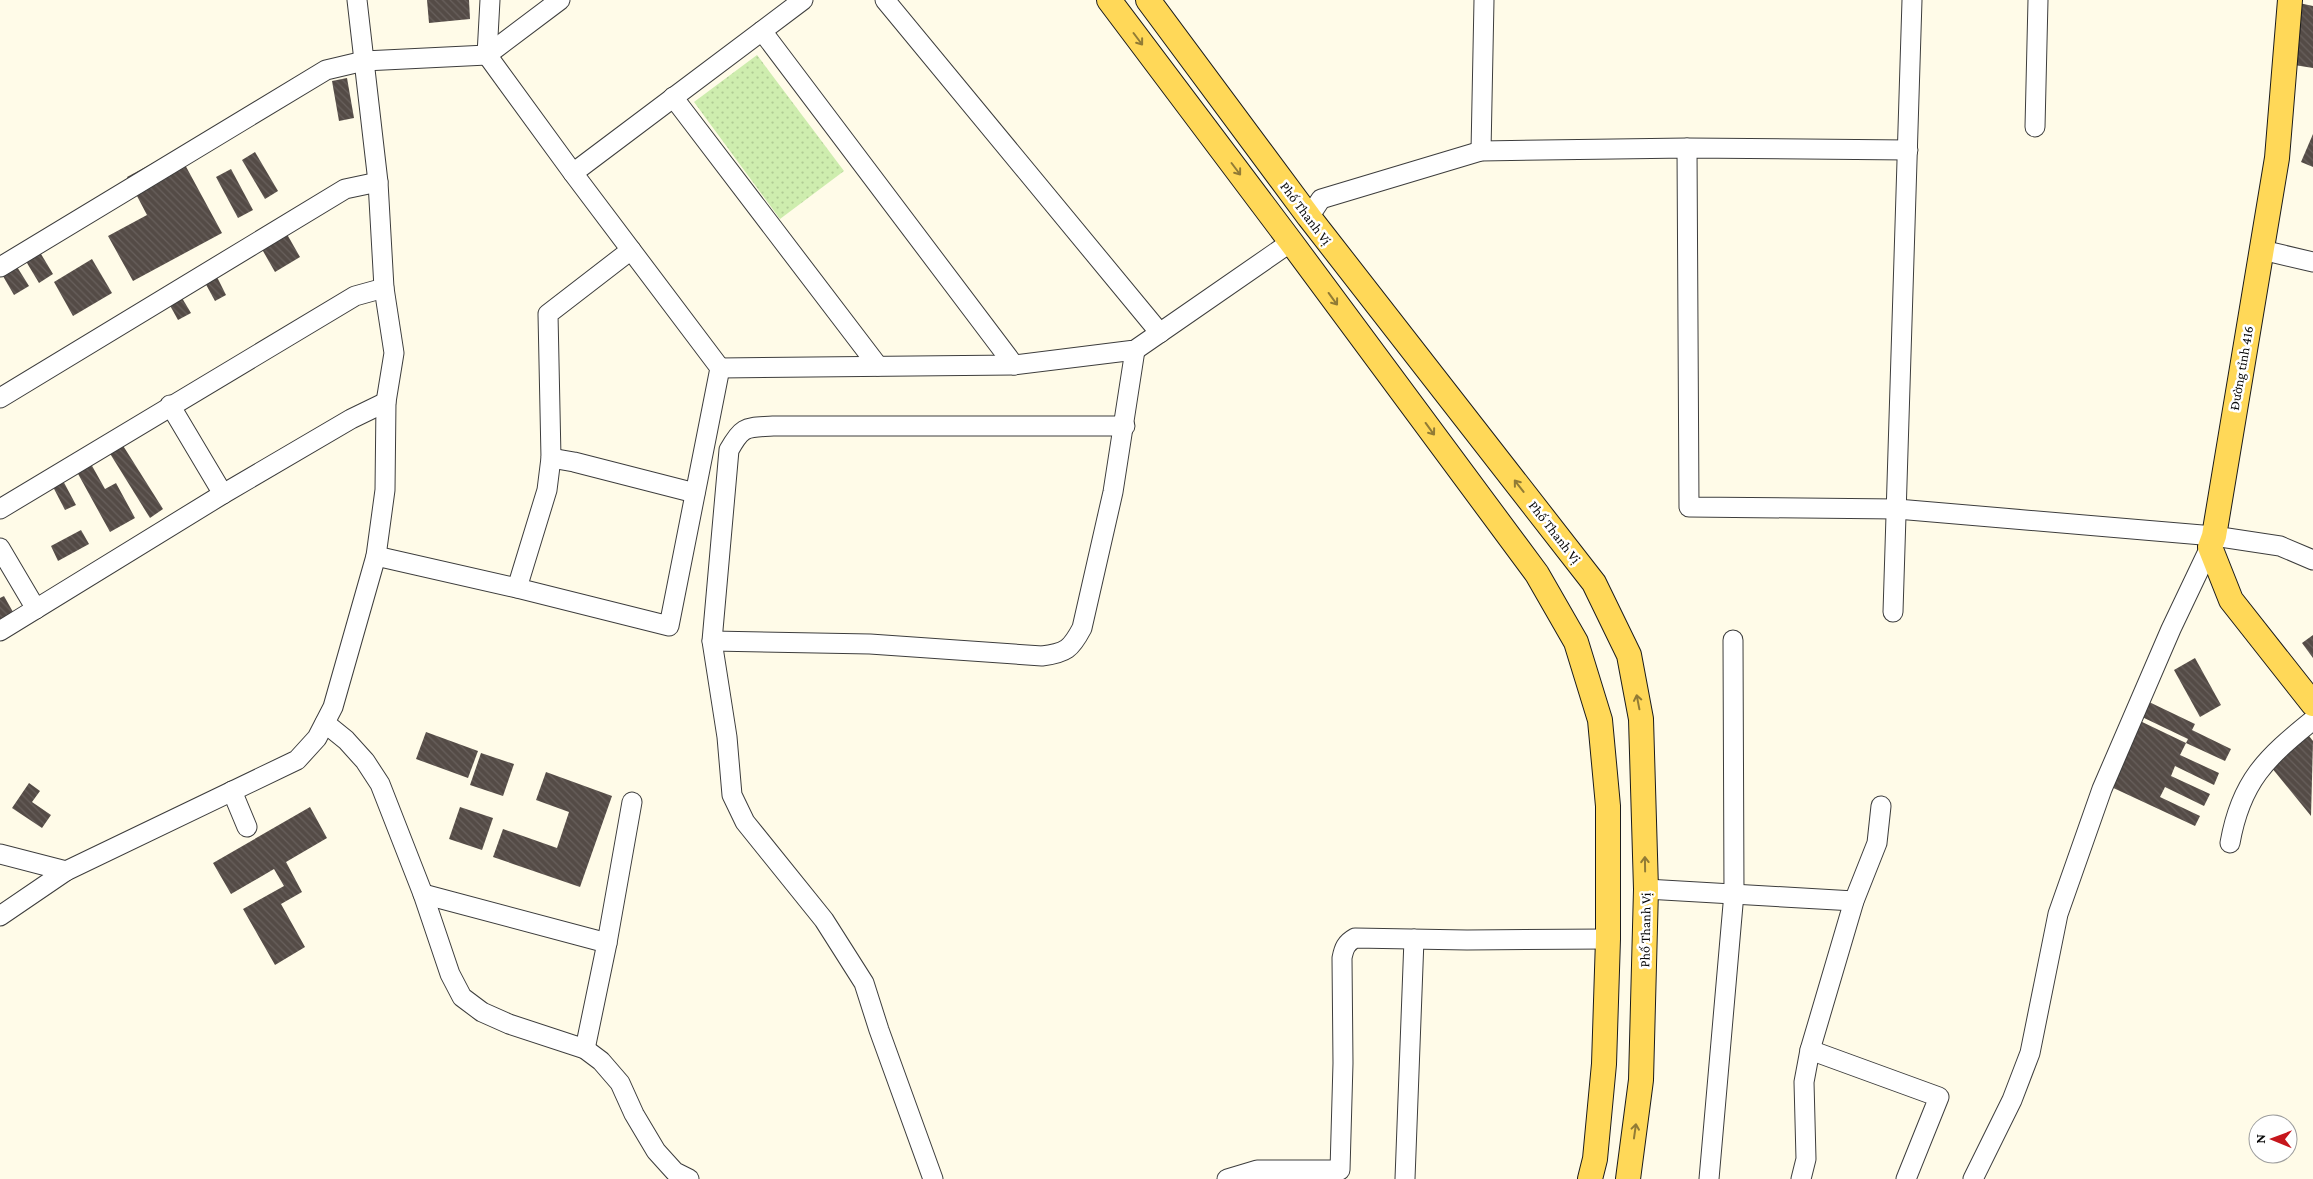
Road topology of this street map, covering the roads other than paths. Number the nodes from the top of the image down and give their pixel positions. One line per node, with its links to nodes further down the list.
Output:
1 (357, 0): 14 (street)
2 (490, 0): 13 (street)
3 (560, 0): 13 (street)
4 (803, 0): 12 (street)
5 (885, 0): 29 (street)
6 (1109, 0): 23 (main road, Phố Thanh Vị, one-way to 23)
7 (1148, 0): 22 (main road, Phố Thanh Vị)
8 (1484, 0): 19 (street)
9 (1912, 0): 18 (street)
10 (2038, 0): 16 (street)
11 (2290, 0): 25 (main road, Đường tỉnh 416)
12 (762, 31): 15 (street); 31 (street)
13 (487, 54): 14 (street); 20 (street)
14 (364, 61): 21 (street); 27 (street)
15 (673, 97): 20 (street); 32 (street)
16 (2035, 127)
17 (1687, 148): 18 (street); 19 (street); 41 (street)
18 (1908, 150): 41 (street)
19 (1480, 151): 22 (street)
20 (572, 173): 24 (street)
21 (378, 182): 28 (street); 34 (street)
22 (1309, 217): 23 (main road); 63 (main road, Phố Thanh Vị, one-way to 22)
23 (1292, 242): 29 (street); 68 (main road, Phố Thanh Vị, one-way to 68)
24 (631, 250): 33 (street); 38 (street)
25 (2262, 250): 26 (street); 43 (main road, Đường tỉnh 416)
26 (2313, 262)
27 (0, 267)
28 (384, 288): 35 (street); 36 (street)
29 (1160, 333): 30 (street)
30 (1135, 350): 31 (street); 37 (street)
31 (1014, 364): 32 (street)
32 (878, 366): 33 (street)
33 (720, 368): 39 (street)
34 (0, 398)
35 (386, 402): 40 (street); 45 (street)
36 (170, 405): 40 (street); 42 (street)
37 (1125, 426): 52 (street); 52 (street)
38 (550, 458): 39 (street); 47 (street)
39 (695, 493): 47 (street)
40 (223, 494): 48 (street)
41 (1897, 509): 43 (street); 49 (street)
42 (0, 510)
43 (2212, 541): 46 (street); 53 (main road); 82 (street)
44 (0, 548): 48 (street)
45 (376, 556): 47 (street); 55 (street)
46 (2313, 560)
47 (517, 588)
48 (36, 609): 50 (street)
49 (1893, 612)
50 (0, 631)
51 (1733, 640): 64 (street)
52 (712, 642): 74 (street)
53 (2313, 704)
54 (2313, 720): 60 (street)
55 (325, 723): 56 (street); 65 (street)
56 (232, 791): 59 (street); 62 (street)
57 (632, 802): 70 (street)
58 (1881, 806): 66 (street)
59 (247, 827)
60 (2230, 843)
61 (0, 854): 62 (street)
62 (66, 871): 67 (street)
63 (1646, 889): 64 (street); 78 (main road, Phố Thanh Vị, one-way to 63)
64 (1734, 893): 66 (street); 79 (street)
65 (423, 894): 70 (street); 71 (street)
66 (1854, 901): 72 (street)
67 (0, 916)
68 (1608, 938): 69 (street); 77 (main road, Phố Thanh Vị)
69 (1414, 939): 75 (street); 76 (street)
70 (607, 943): 71 (street)
71 (585, 1049): 73 (street)
72 (1810, 1050): 80 (street); 81 (street)
73 (689, 1179)
74 (933, 1179)
75 (1227, 1179)
76 (1405, 1179)
77 (1590, 1179)
78 (1628, 1179)
79 (1709, 1179)
80 (1801, 1179)
81 (1906, 1179)
82 (1973, 1179)

